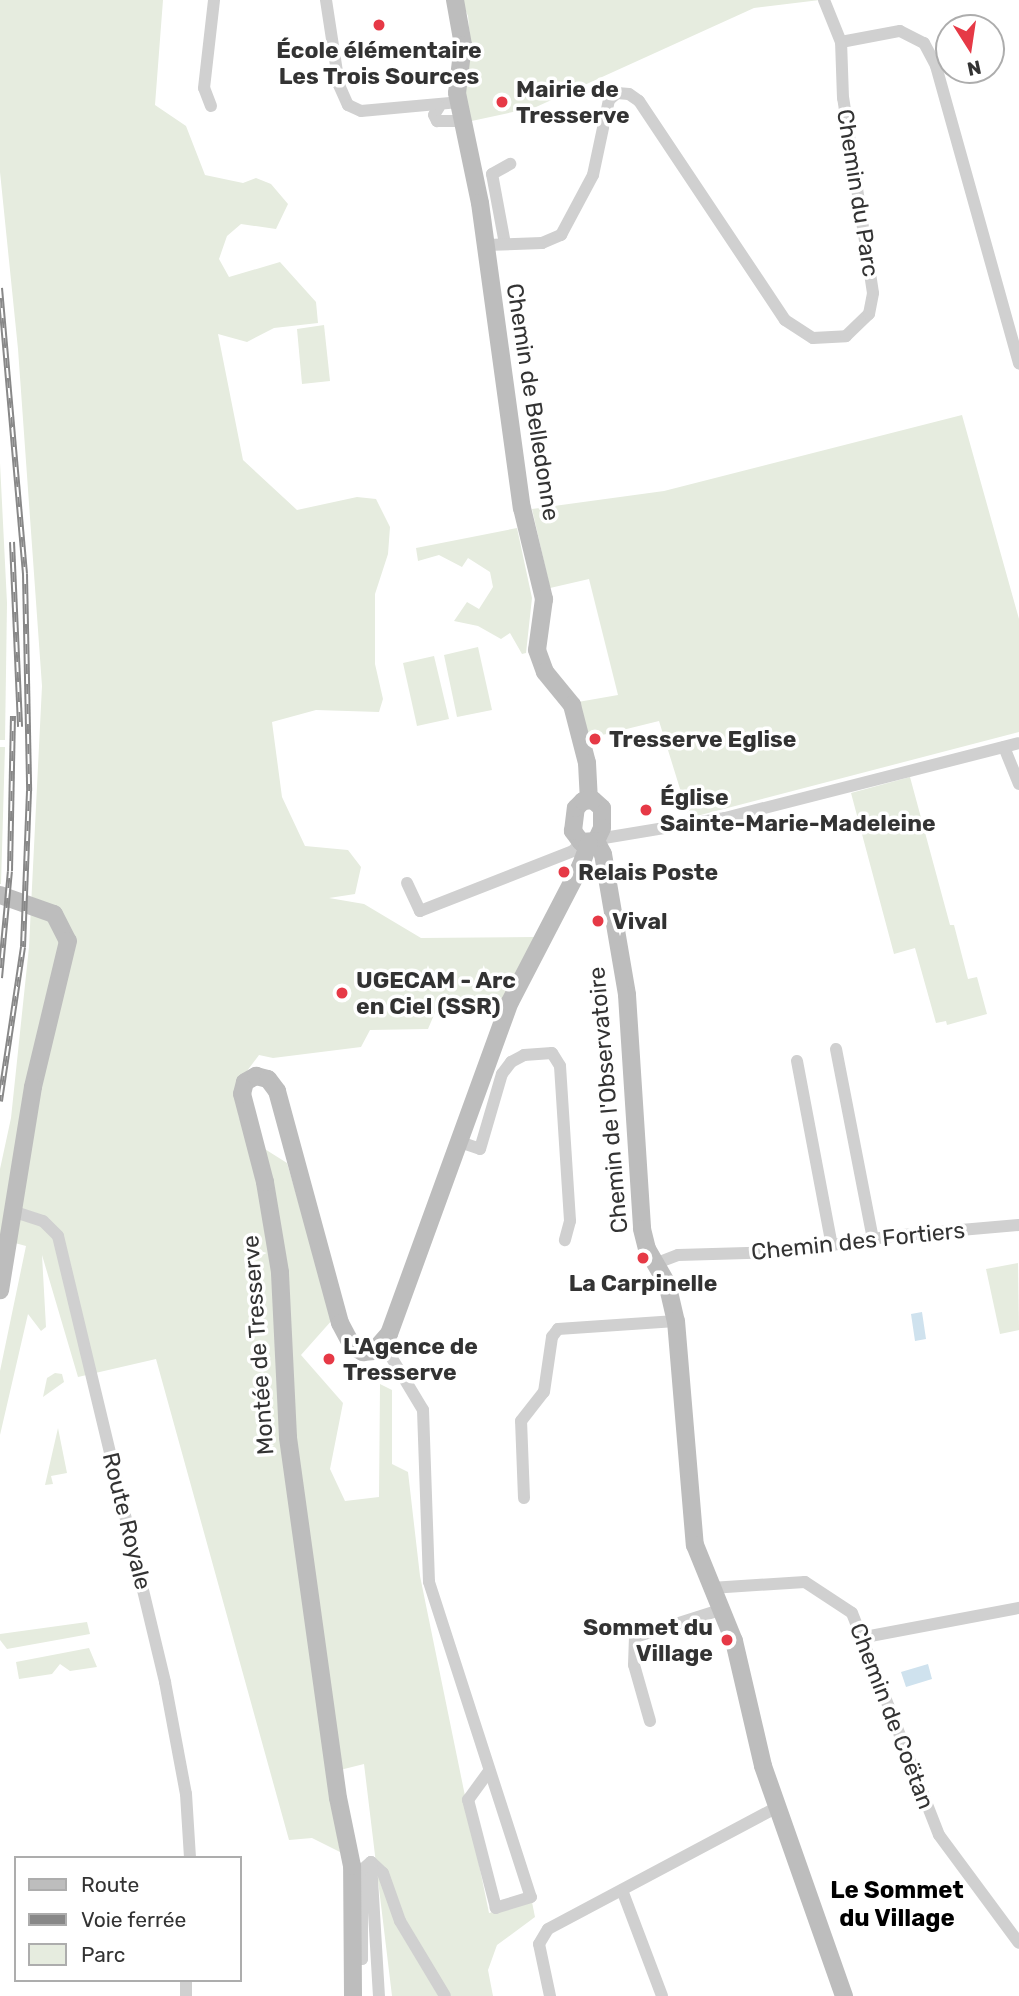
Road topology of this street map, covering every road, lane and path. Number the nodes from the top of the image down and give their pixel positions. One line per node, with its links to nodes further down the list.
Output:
1 (214, 0): 7 (street)
2 (326, 0): 8 (street)
3 (455, 0): 6 (street, Chemin de Belledonne)
4 (824, 0): 5 (street)
5 (841, 43): 11 (street, Chemin du Parc); 13 (street)
6 (459, 102): 8 (street); 9 (street, Chemin de Belledonne)
7 (211, 106)
8 (439, 107): 9 (street)
9 (463, 121): 12 (street, Chemin de Belledonne)
10 (510, 164): 11 (street)
11 (505, 244): 12 (street, Chemin du Parc)
12 (486, 245): 17 (street, Chemin de Belledonne)
13 (1019, 365)
14 (1019, 743): 15 (street)
15 (1003, 747): 16 (street); 18 (street)
16 (1019, 784)
17 (589, 800): 18 (street); 18 (street)
18 (597, 838): 19 (street); 23 (street); 29 (street, Chemin de l'Observatoire)
19 (407, 883)
20 (0, 895): 24 (street)
21 (836, 1049): 26 (street)
22 (797, 1061): 28 (street)
23 (460, 1142): 27 (street); 32 (street)
24 (15, 1212): 30 (street); 41 (street, Route Royale)
25 (1019, 1226): 26 (street, Chemin des Fortiers)
26 (873, 1239): 28 (street, Chemin des Fortiers)
27 (565, 1240)
28 (832, 1246): 29 (street, Chemin des Fortiers)
29 (657, 1263): 31 (street, Chemin de l'Observatoire)
30 (0, 1290)
31 (676, 1321): 33 (street); 34 (street, Chemin de l'Observatoire)
32 (384, 1345): 39 (street); 45 (street, Montée de Tresserve)
33 (524, 1498)
34 (711, 1588): 36 (street, Chemin de l'Observatoire); 37 (street, Chemin de Coëtan)
35 (1019, 1608): 37 (street)
36 (720, 1610): 38 (street); 40 (street, Chemin de l'Observatoire)
37 (865, 1637): 44 (street, Chemin de Coëtan)
38 (650, 1721)
39 (488, 1772): 39 (street)
40 (776, 1808): 43 (street); 51 (street, Chemin de l'Observatoire)
41 (190, 1856)
42 (371, 1862): 45 (street); 47 (street); 48 (street)
43 (622, 1890): 49 (street); 50 (street)
44 (1019, 1942)
45 (354, 1959): 46 (street, Montée de Tresserve)
46 (353, 1996)
47 (379, 1996)
48 (445, 1996)
49 (550, 1996)
50 (663, 1996)
51 (844, 1996)

